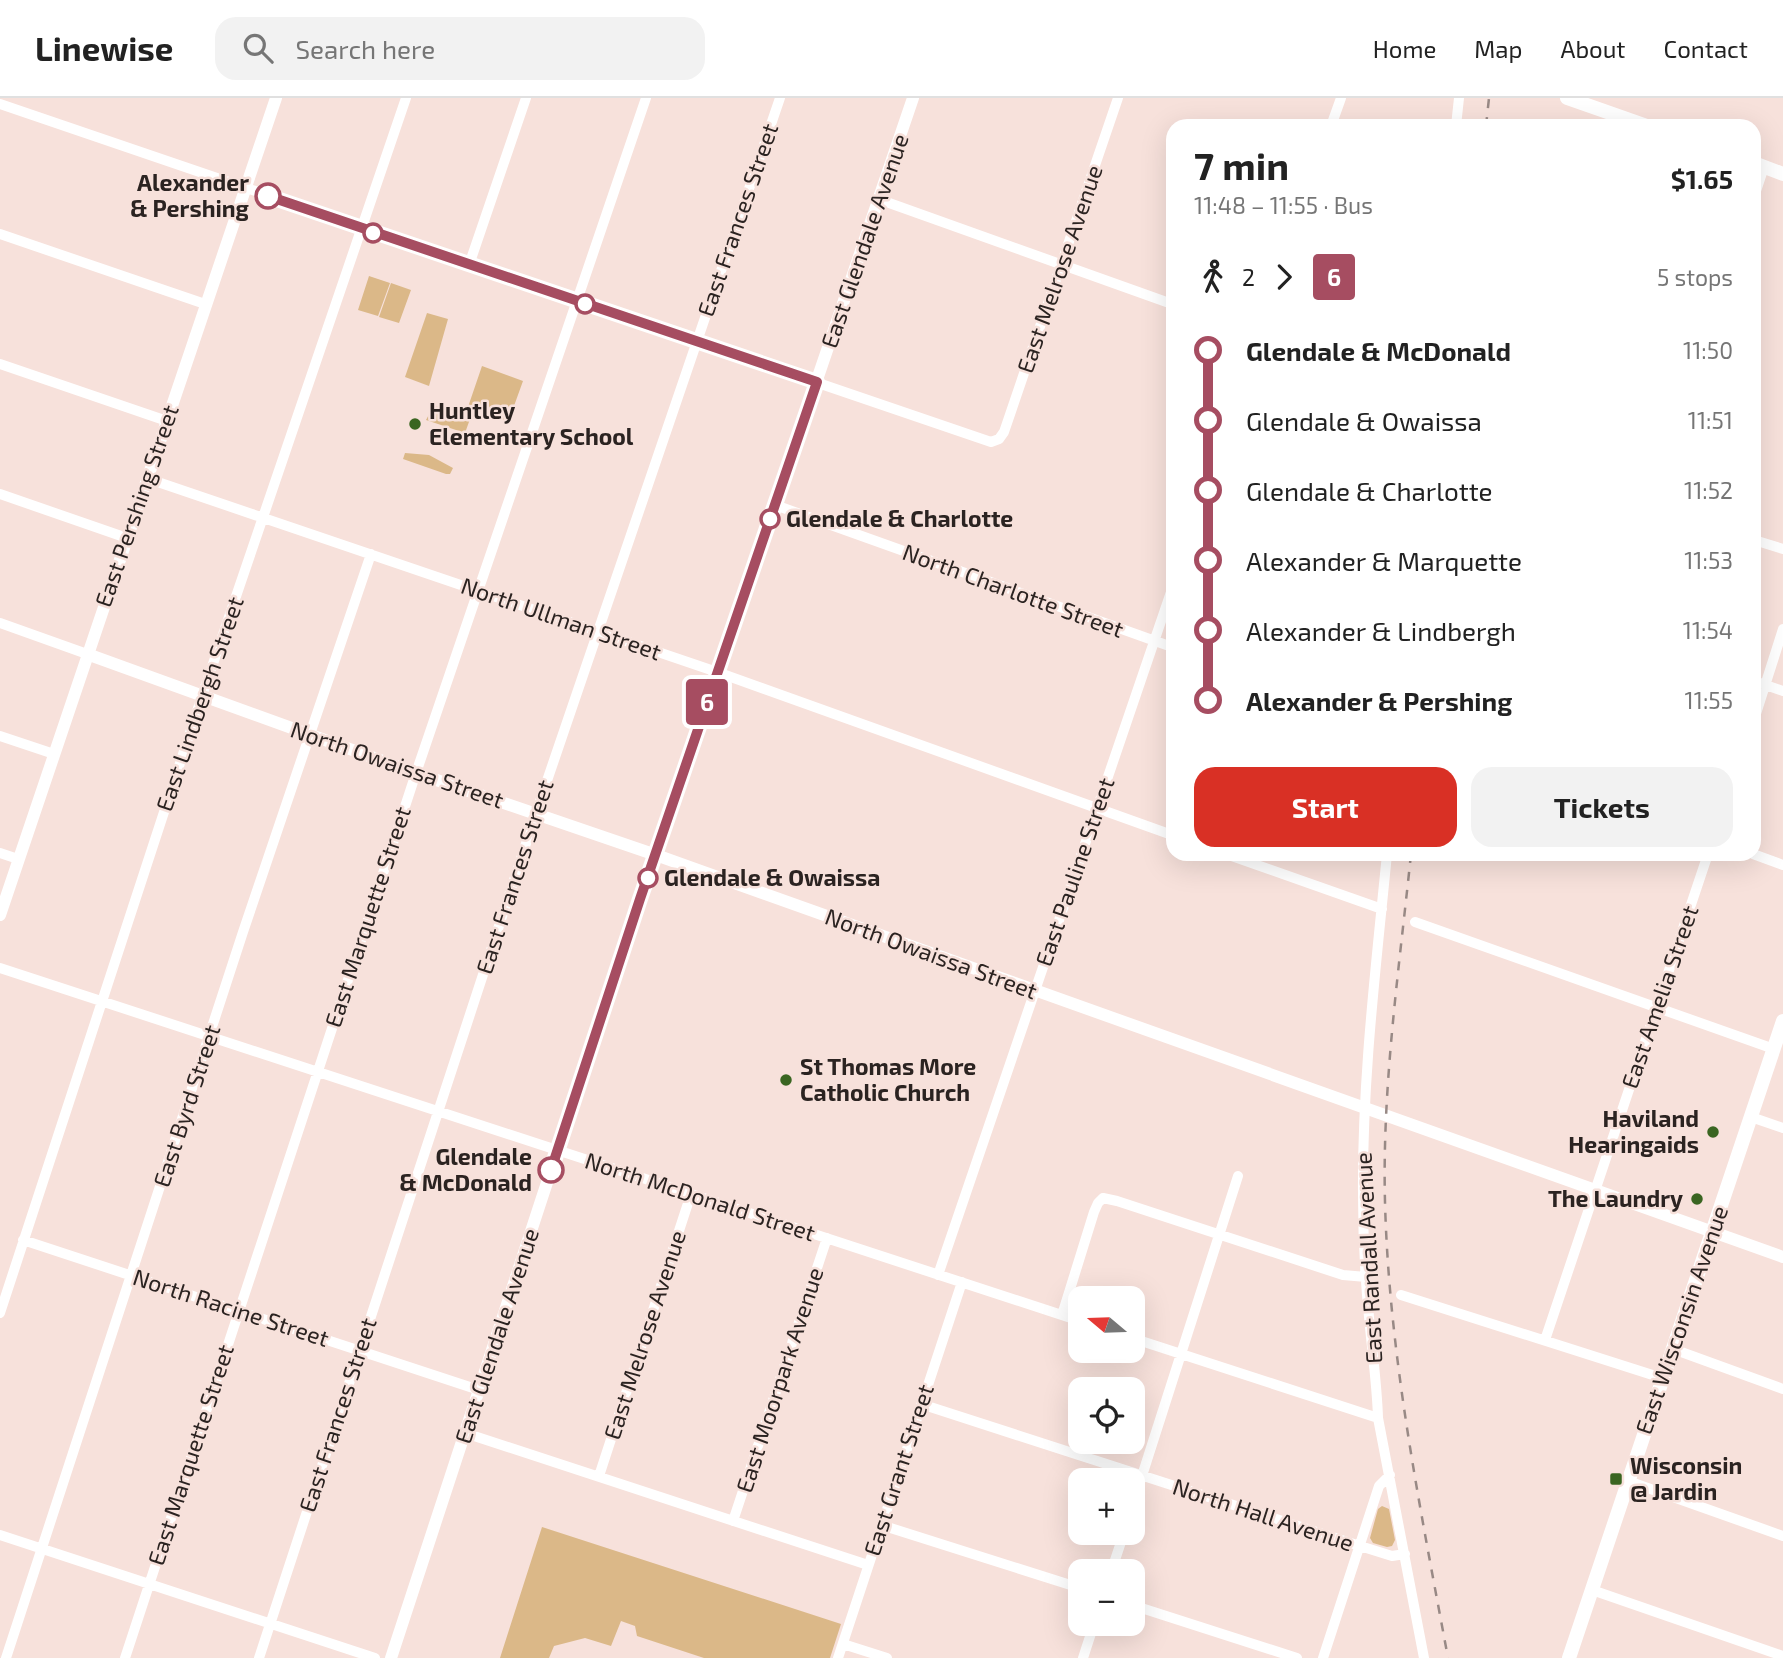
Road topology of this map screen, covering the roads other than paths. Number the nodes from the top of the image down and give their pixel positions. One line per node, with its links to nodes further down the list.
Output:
1 (276, 98): 17 (street, East Pershing Street)
2 (406, 98): 19 (street, East Lindbergh Street)
3 (526, 98): 21 (street)
4 (646, 98): 23 (street, East Marquette Street)
5 (780, 98): 26 (street, East Frances Street)
6 (913, 98): 18 (street, East Glendale Avenue)
7 (1118, 98): 22 (street, East Melrose Avenue)
8 (1341, 98): 12 (street)
9 (1459, 98): 13 (street)
10 (1567, 98): 14 (main road)
11 (0, 104): 17 (street)
12 (1334, 119)
13 (1457, 119)
14 (1627, 119)
15 (1761, 166): 16 (main road)
16 (1783, 174)
17 (245, 188): 19 (street); 25 (street, East Pershing Street)
18 (878, 199): 22 (street); 28 (street, East Glendale Avenue)
19 (361, 229): 21 (street); 33 (street, East Lindbergh Street)
20 (0, 234): 25 (street)
21 (469, 265): 23 (street)
22 (1061, 265): 24 (street); 28 (street, East Melrose Avenue)
23 (576, 302): 26 (street); 38 (street, East Marquette Street)
24 (1166, 302)
25 (205, 304): 29 (street, East Pershing Street)
26 (696, 341): 28 (street); 42 (street, East Frances Street)
27 (0, 364): 29 (street)
28 (817, 382): 32 (street, East Glendale Avenue)
29 (167, 421): 30 (street, East Pershing Street)
30 (146, 478): 33 (street, North Ullman Street); 34 (street, East Pershing Street)
31 (0, 494): 34 (street)
32 (775, 505): 43 (street, North Charlotte Street); 46 (street, East Glendale Avenue)
33 (263, 518): 37 (street, North Ullman Street); 50 (street, East Lindbergh Street)
34 (127, 538): 45 (street, East Pershing Street)
35 (1761, 542): 36 (street)
36 (1783, 549)
37 (370, 554): 38 (street, North Ullman Street); 52 (street, East Byrd Street)
38 (478, 592): 42 (street, North Ullman Street); 55 (street, East Marquette Street)
39 (1166, 606): 43 (street, East Pauline Street)
40 (0, 623): 45 (street, North Owaissa Street)
41 (1783, 629): 48 (street)
42 (598, 631): 46 (street, North Ullman Street); 57 (street, East Frances Street)
43 (1154, 641): 44 (street, North Charlotte Street); 56 (street, East Pauline Street)
44 (1166, 645)
45 (87, 654): 50 (street, North Owaissa Street); 54 (street, East Pershing Street)
46 (718, 672): 56 (street, North Ullman Street); 60 (street, East Glendale Avenue)
47 (1761, 684): 48 (street)
48 (1765, 685): 49 (street); 51 (street)
49 (1783, 691)
50 (202, 696): 52 (street, North Owaissa Street); 72 (street, East Lindbergh Street)
51 (1761, 698)
52 (309, 734): 55 (street, North Owaissa Street); 75 (street, East Byrd Street)
53 (0, 736): 54 (street)
54 (54, 754): 62 (street, East Pershing Street)
55 (415, 773): 57 (street, North Owaissa Street); 77 (street, East Marquette Street)
56 (1096, 808): 58 (street, North Ullman Street); 71 (street, East Pauline Street)
57 (536, 813): 60 (street, North Owaissa Street); 79 (street, East Frances Street)
58 (1166, 833)
59 (0, 853): 62 (street)
60 (656, 855): 71 (street, North Owaissa Street); 82 (street, East Glendale Avenue)
61 (1761, 857): 66 (street)
62 (18, 859): 68 (street, East Pershing Street)
63 (1246, 861): 67 (street)
64 (1386, 861): 67 (street, East Randall Avenue)
65 (1707, 861): 73 (street, East Amelia Street)
66 (1783, 865)
67 (1382, 909): 78 (street, East Randall Avenue)
68 (0, 915)
69 (1415, 922): 73 (street)
70 (0, 968): 72 (street, North McDonald Street)
71 (1034, 991): 78 (street, North Owaissa Street); 91 (street, East Pauline Street)
72 (101, 1001): 75 (street, North McDonald Street); 89 (street, East Lindbergh Street)
73 (1656, 1008): 76 (street); 84 (street, East Amelia Street)
74 (1783, 1021): 76 (main road, East Wisconsin Avenue)
75 (209, 1037): 77 (street, North McDonald Street); 92 (street, East Byrd Street)
76 (1774, 1049): 80 (main road, East Wisconsin Avenue)
77 (317, 1072): 79 (street, North McDonald Street); 96 (street, East Marquette Street)
78 (1364, 1109): 84 (street, North Owaissa Street); 93 (street, East Randall Avenue)
79 (438, 1111): 82 (street, North McDonald Street); 103 (street, East Frances Street)
80 (1751, 1117): 81 (street); 86 (main road, East Wisconsin Avenue)
81 (1783, 1128)
82 (558, 1150): 85 (street, North McDonald Street); 107 (street, East Glendale Avenue)
83 (1238, 1176): 87 (street)
84 (1594, 1191): 86 (street, North Owaissa Street); 100 (street, East Amelia Street)
85 (691, 1194): 88 (street, North McDonald Street); 114 (street, East Melrose Avenue)
86 (1712, 1232): 90 (street, North Owaissa Street); 102 (main road, East Wisconsin Avenue)
87 (1220, 1234): 93 (street); 98 (street); 104 (street)
88 (827, 1238): 91 (street, North McDonald Street); 117 (street, East Moorpark Avenue)
89 (23, 1240): 92 (street, North Racine Street); 97 (street, East Lindbergh Street)
90 (1783, 1257)
91 (938, 1275): 94 (street, North McDonald Street)
92 (131, 1276): 96 (street, North Racine Street); 122 (street, East Byrd Street)
93 (1366, 1277): 109 (street, East Randall Avenue)
94 (962, 1282): 98 (street, North McDonald Street); 108 (street, East Grant Street)
95 (1401, 1295): 100 (street)
96 (238, 1310): 103 (street, North Racine Street); 125 (street, East Marquette Street)
97 (0, 1313)
98 (1062, 1315): 99 (street, North McDonald Street)
99 (1068, 1317)
100 (1545, 1340): 105 (street)
101 (1145, 1342): 104 (street)
102 (1672, 1349): 105 (main road, East Wisconsin Avenue); 106 (street)
103 (359, 1350): 107 (street, North Racine Street); 129 (street, East Frances Street)
104 (1181, 1354): 109 (street); 112 (street)
105 (1662, 1378): 116 (main road, East Wisconsin Avenue)
106 (1783, 1389)
107 (479, 1390): 110 (street, East Glendale Avenue)
108 (921, 1404): 111 (street, North Hall Avenue); 118 (street, East Grant Street)
109 (1378, 1418): 113 (street, East Randall Avenue)
110 (465, 1433): 114 (street); 137 (street, East Glendale Avenue)
111 (1117, 1468)
112 (1145, 1468)
113 (1390, 1475): 121 (street); 123 (street, East Randall Avenue)
114 (599, 1476): 117 (street)
115 (1145, 1477): 121 (street, North Hall Avenue)
116 (1628, 1481): 120 (street); 127 (main road, East Wisconsin Avenue)
117 (733, 1521): 124 (street)
118 (881, 1525): 124 (street, East Grant Street); 126 (street)
119 (0, 1535): 122 (street)
120 (1783, 1536)
121 (1360, 1546): 123 (street, North Hall Avenue); 142 (street)
122 (42, 1549): 125 (street); 133 (street, East Byrd Street)
123 (1405, 1554): 143 (street, East Randall Avenue)
124 (868, 1565): 131 (street, East Grant Street)
125 (149, 1584): 129 (street); 134 (street, East Marquette Street)
126 (1068, 1584)
127 (1592, 1590): 132 (street); 144 (main road, East Wisconsin Avenue)
128 (1145, 1609): 141 (street)
129 (270, 1624): 135 (street, East Frances Street); 136 (street)
130 (1090, 1636): 140 (street)
131 (843, 1644): 138 (street, East Grant Street); 139 (street)
132 (1783, 1656)
133 (6, 1658)
134 (125, 1658)
135 (259, 1658)
136 (375, 1658)
137 (391, 1658)
138 (838, 1658)
139 (887, 1658)
140 (1083, 1658)
141 (1297, 1658)
142 (1323, 1658)
143 (1424, 1658)
144 (1569, 1658)

